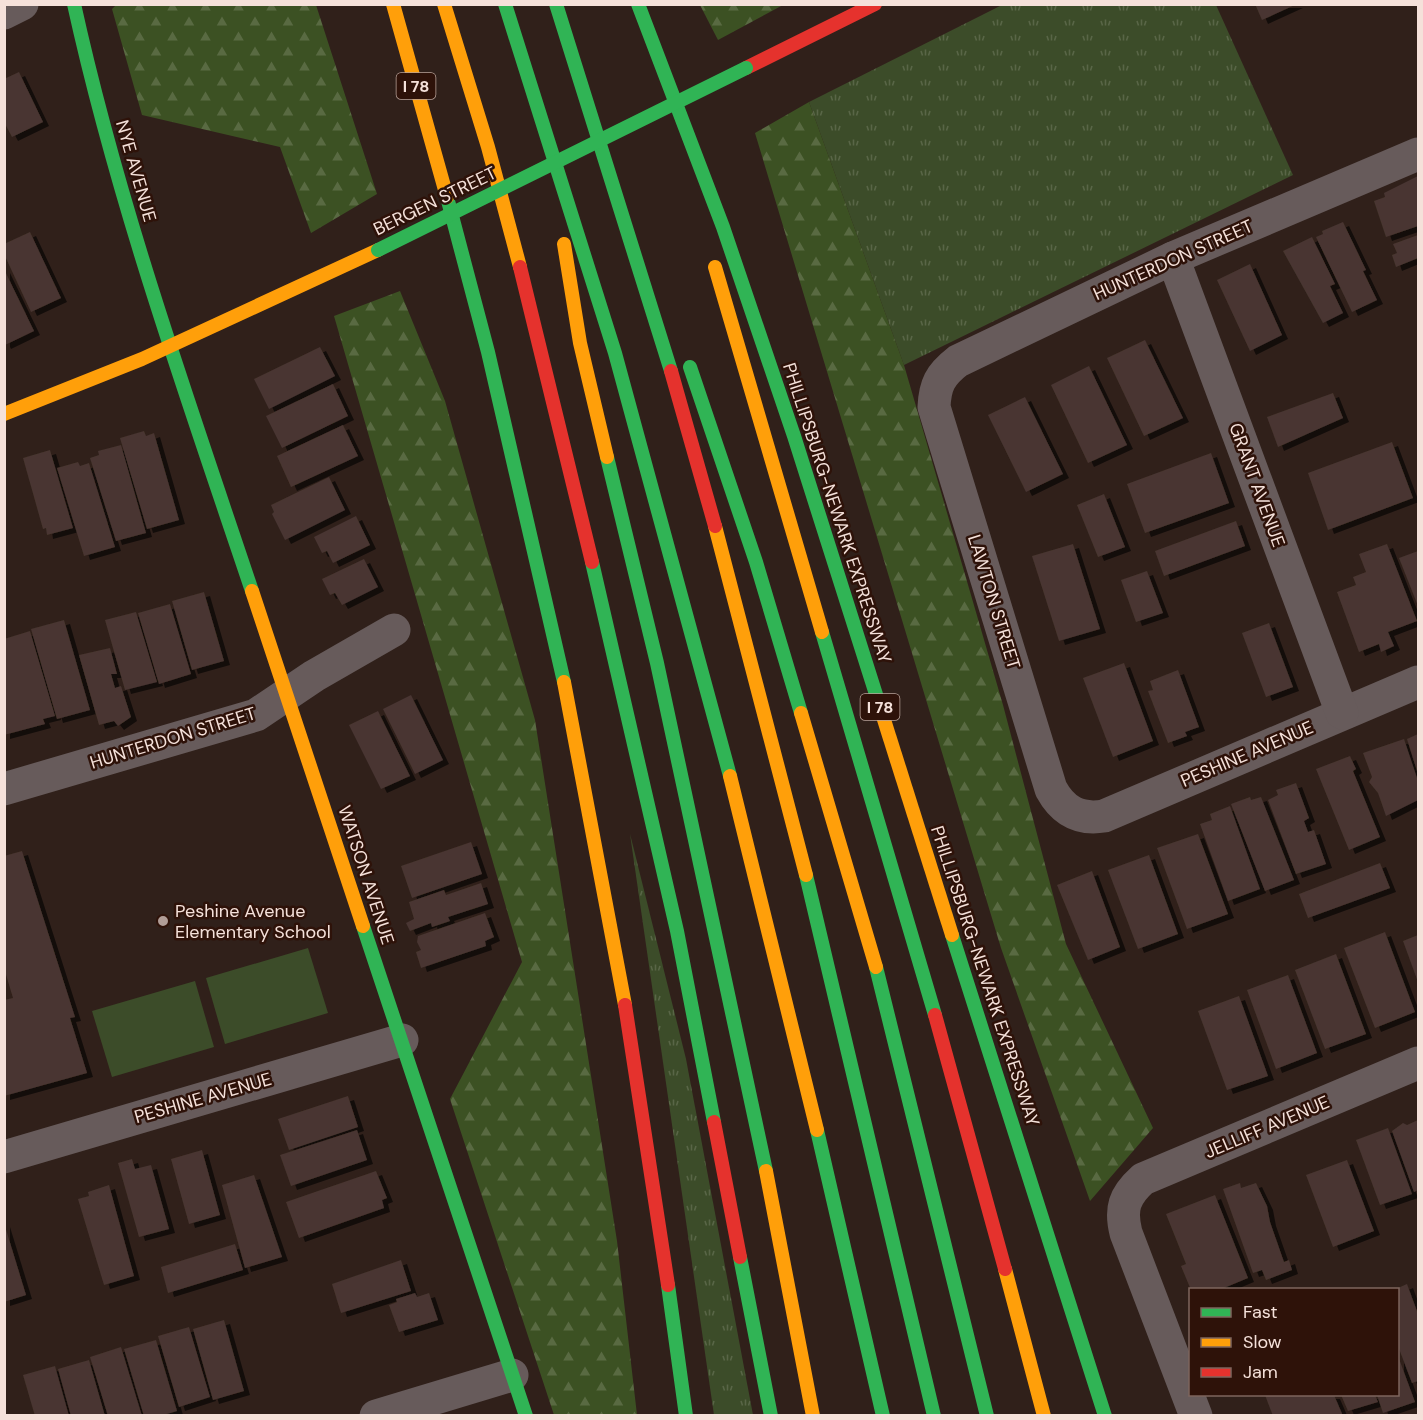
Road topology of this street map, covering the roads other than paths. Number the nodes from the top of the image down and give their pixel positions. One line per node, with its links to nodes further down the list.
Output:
1 (22, 4): 9 (street)
2 (74, 4): 17 (main road, NYE AVENUE)
3 (393, 4): 33 (main road, I 78)
4 (444, 4): 34 (main road)
5 (505, 4): 11 (main road)
6 (556, 4): 10 (main road)
7 (638, 4): 13 (main road); 40 (main road, PHILLIPSBURG-NEWARK EXPRESSWAY / I 78)
8 (875, 4): 17 (main road, BERGEN STREET, bridge)
9 (4, 13)
10 (562, 25): 16 (main road); 37 (main road)
11 (544, 121): 35 (main road); 36 (main road)
12 (1419, 154): 15 (street, HUNTERDON STREET)
13 (688, 176)
14 (712, 255): 39 (main road)
15 (1173, 258): 19 (street, HUNTERDON STREET); 24 (street, GRANT AVENUE)
16 (655, 272)
17 (170, 346): 20 (main road, BERGEN STREET); 23 (main road, WATSON AVENUE)
18 (684, 351): 38 (main road)
19 (937, 382): 26 (street, LAWTON STREET)
20 (4, 414)
21 (394, 630): 23 (street, HUNTERDON STREET)
22 (1419, 682): 24 (street, PESHINE AVENUE)
23 (287, 693): 25 (street, HUNTERDON STREET); 27 (main road, WATSON AVENUE)
24 (1342, 713): 26 (street, PESHINE AVENUE)
25 (4, 789)
26 (1074, 814)
27 (402, 1040): 29 (street, PESHINE AVENUE); 30 (main road, WATSON AVENUE)
28 (1419, 1063): 41 (street, JELLIFF AVENUE)
29 (4, 1157)
30 (512, 1375): 31 (street); 32 (main road, WATSON AVENUE)
31 (376, 1416)
32 (526, 1416)
33 (686, 1416)
34 (771, 1416)
35 (813, 1416)
36 (883, 1416)
37 (934, 1416)
38 (987, 1416)
39 (1044, 1416)
40 (1105, 1416)
41 (1196, 1416)

